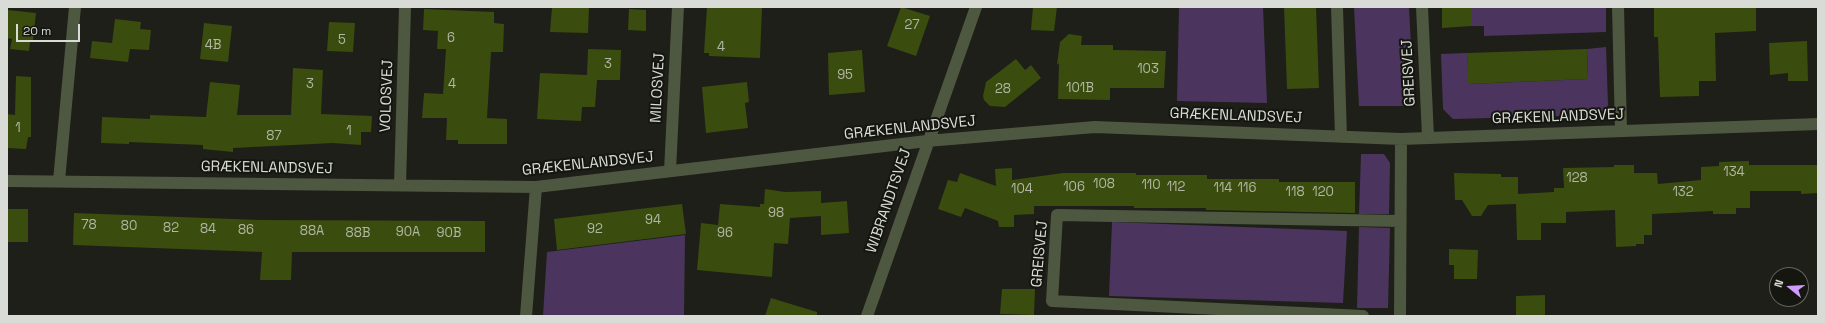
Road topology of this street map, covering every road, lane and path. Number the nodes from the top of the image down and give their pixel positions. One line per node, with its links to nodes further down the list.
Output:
1 (75, 7): 16 (street)
2 (405, 7): 17 (street, VOLOSVEJ)
3 (678, 7): 14 (street, MILOSVEJ)
4 (976, 7): 13 (street, WIBRANDTSVEJ)
5 (1337, 7): 10 (street)
6 (1422, 7): 11 (street, GREISVEJ)
7 (1618, 7): 9 (street)
8 (1818, 124): 9 (street, GRÆKENLANDSVEJ)
9 (1621, 131): 11 (street, GRÆKENLANDSVEJ)
10 (1341, 137): 12 (street, GRÆKENLANDSVEJ); 13 (street, GRÆKENLANDSVEJ)
11 (1428, 137): 12 (street, GRÆKENLANDSVEJ)
12 (1401, 139): 19 (street)
13 (927, 141): 14 (street, GRÆKENLANDSVEJ); 21 (street, WIBRANDTSVEJ)
14 (670, 171): 18 (street, GRÆKENLANDSVEJ)
15 (7, 181): 16 (street, GRÆKENLANDSVEJ)
16 (59, 181): 17 (street, GRÆKENLANDSVEJ)
17 (400, 185): 18 (street, GRÆKENLANDSVEJ)
18 (536, 187): 20 (street)
19 (1400, 221): 22 (street, GREISVEJ); 23 (street)
20 (526, 316)
21 (867, 316)
22 (1363, 316)
23 (1400, 316)

